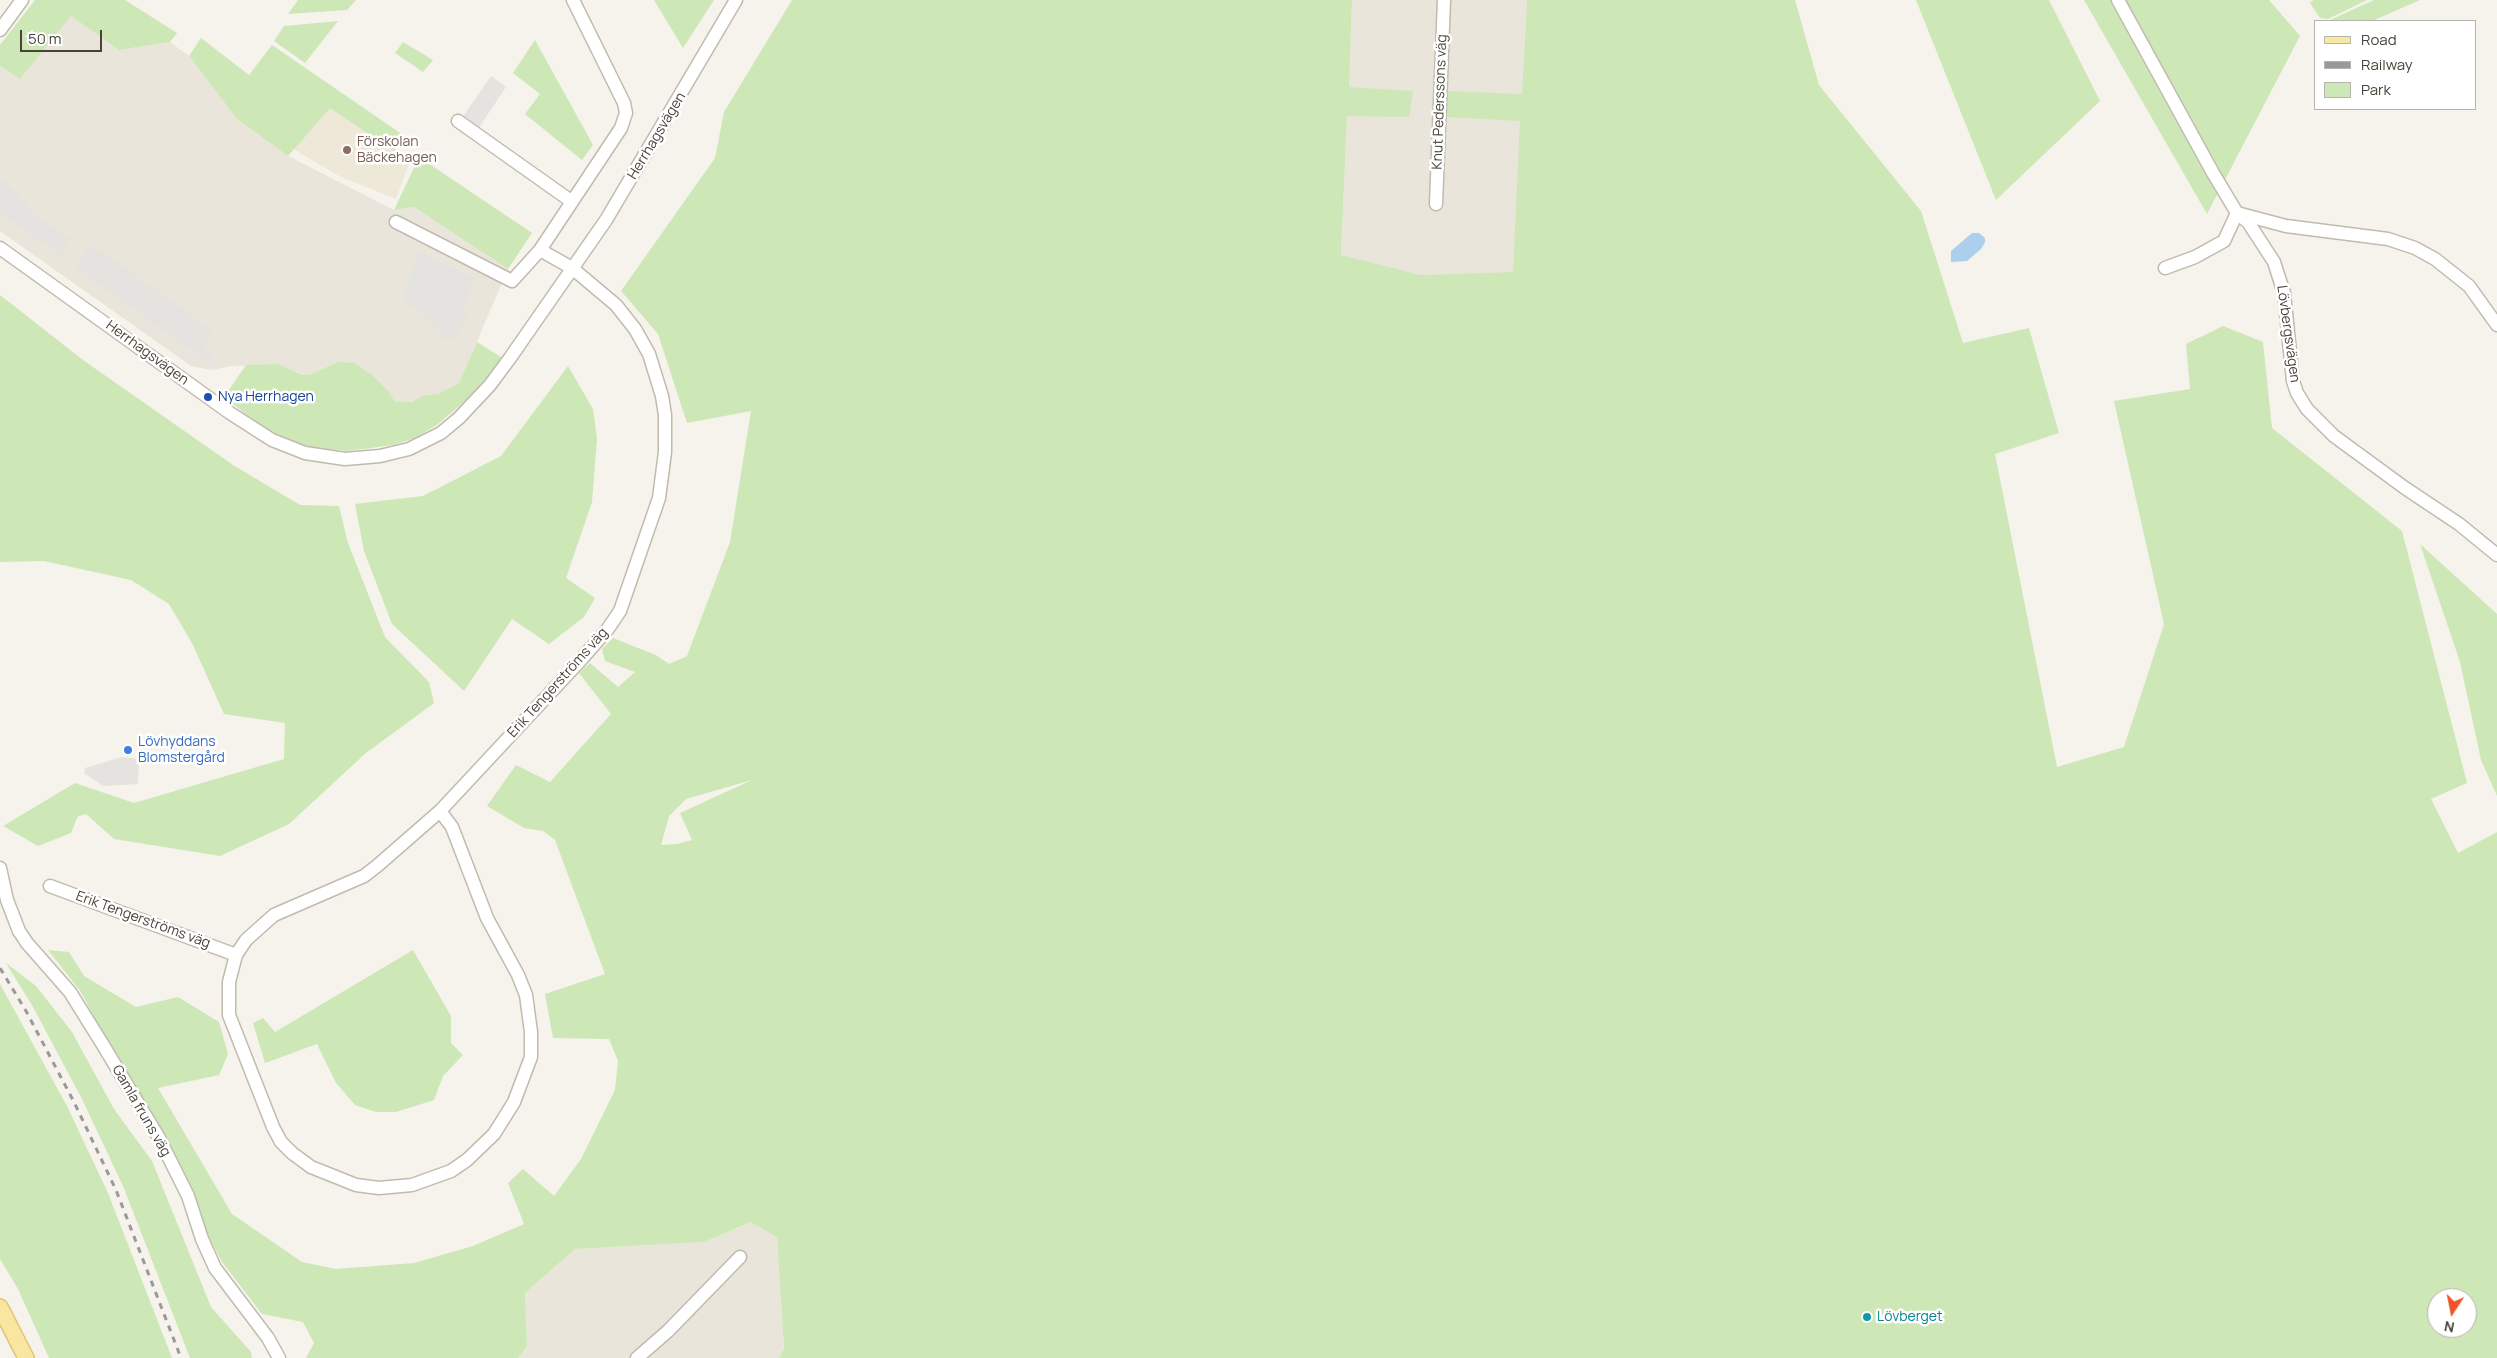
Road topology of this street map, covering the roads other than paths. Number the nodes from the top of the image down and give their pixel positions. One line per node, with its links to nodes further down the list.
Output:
1 (22, 0): 6 (street)
2 (573, 0): 8 (street)
3 (736, 0): 14 (street, Herrhagsvägen)
4 (1444, 0): 9 (street, Knut Pederssons väg)
5 (2118, 0): 10 (street, Lövbergsvägen)
6 (0, 30)
7 (458, 121): 8 (street)
8 (570, 202): 13 (street)
9 (1436, 204)
10 (2237, 213): 15 (street); 16 (street); 17 (street, Lövbergsvägen)
11 (396, 222): 13 (street)
12 (0, 248): 14 (street, Herrhagsvägen)
13 (540, 250): 14 (street)
14 (572, 268): 18 (street, Erik Tengerströms väg)
15 (2166, 268)
16 (2497, 325)
17 (2497, 555)
18 (440, 811): 21 (street, Erik Tengerströms väg); 21 (street, Erik Tengerströms väg)
19 (0, 868): 25 (street, Gamla fruns väg)
20 (50, 886): 21 (street, Erik Tengerströms väg)
21 (236, 955)
22 (740, 1257): 26 (street)
23 (0, 1307): 24 (main road)
24 (26, 1358)
25 (279, 1358)
26 (636, 1358)

